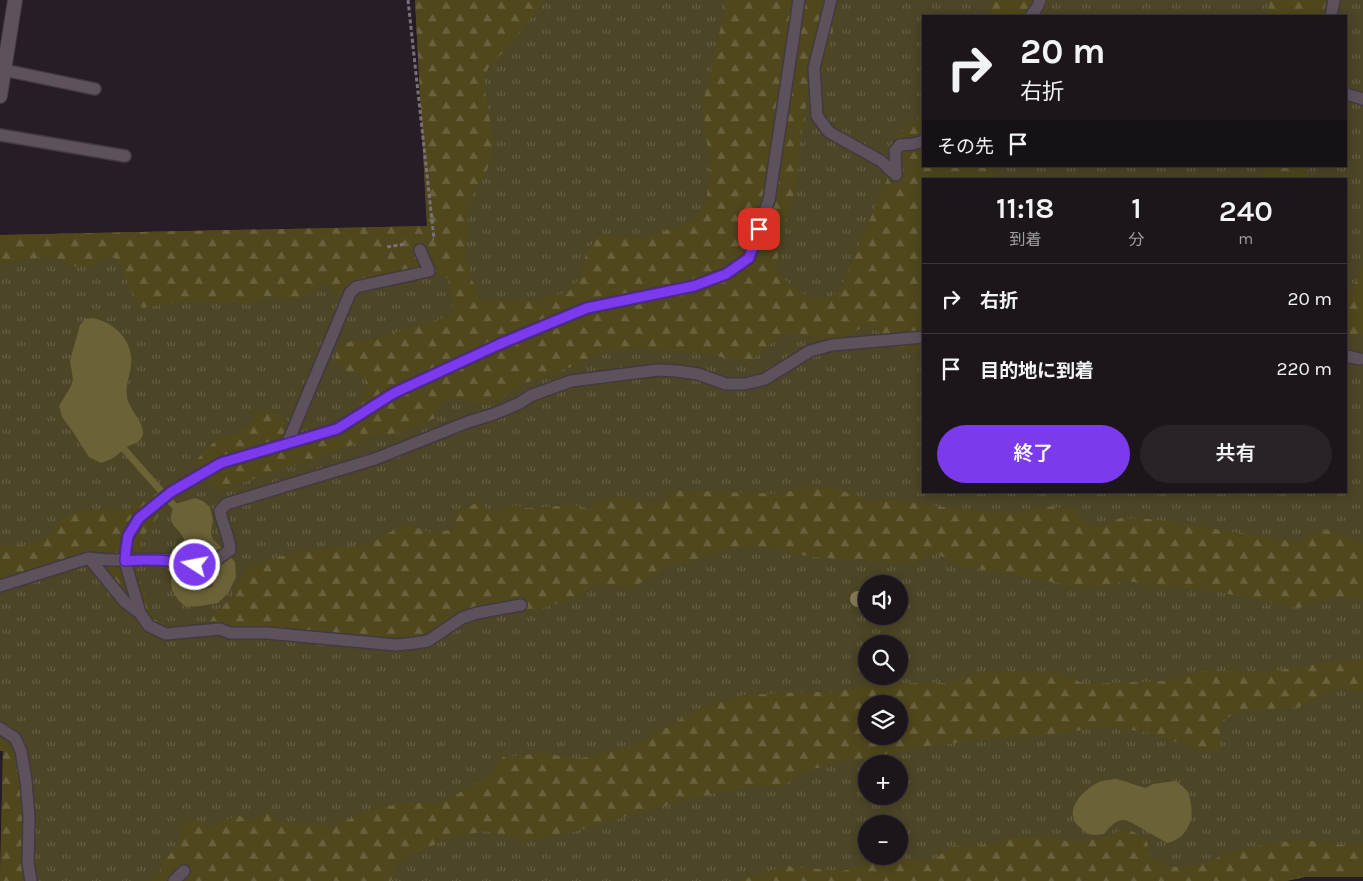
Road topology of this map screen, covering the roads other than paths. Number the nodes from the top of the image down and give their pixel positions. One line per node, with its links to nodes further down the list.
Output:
1 (15, 0): 8 (street)
2 (799, 0): 20 (lane)
3 (830, 0): 14 (lane)
4 (1040, 0): 6 (lane)
5 (1334, 0): 7 (lane)
6 (1032, 15)
7 (1331, 15)
8 (3, 65): 9 (lane); 11 (street)
9 (95, 89)
10 (1347, 94): 12 (lane)
11 (0, 96)
12 (1363, 99)
13 (0, 134): 15 (lane)
14 (922, 142)
15 (125, 156)
16 (422, 245): 20 (lane)
17 (922, 337): 22 (lane)
18 (1347, 356): 19 (lane)
19 (1360, 358)
20 (287, 444): 22 (lane)
21 (89, 558): 22 (lane); 23 (lane); 25 (lane)
22 (125, 561): 25 (lane)
23 (0, 586)
24 (521, 605): 25 (lane)
25 (140, 613)
26 (0, 728): 28 (lane)
27 (184, 871): 29 (lane)
28 (31, 881)
29 (174, 881)

